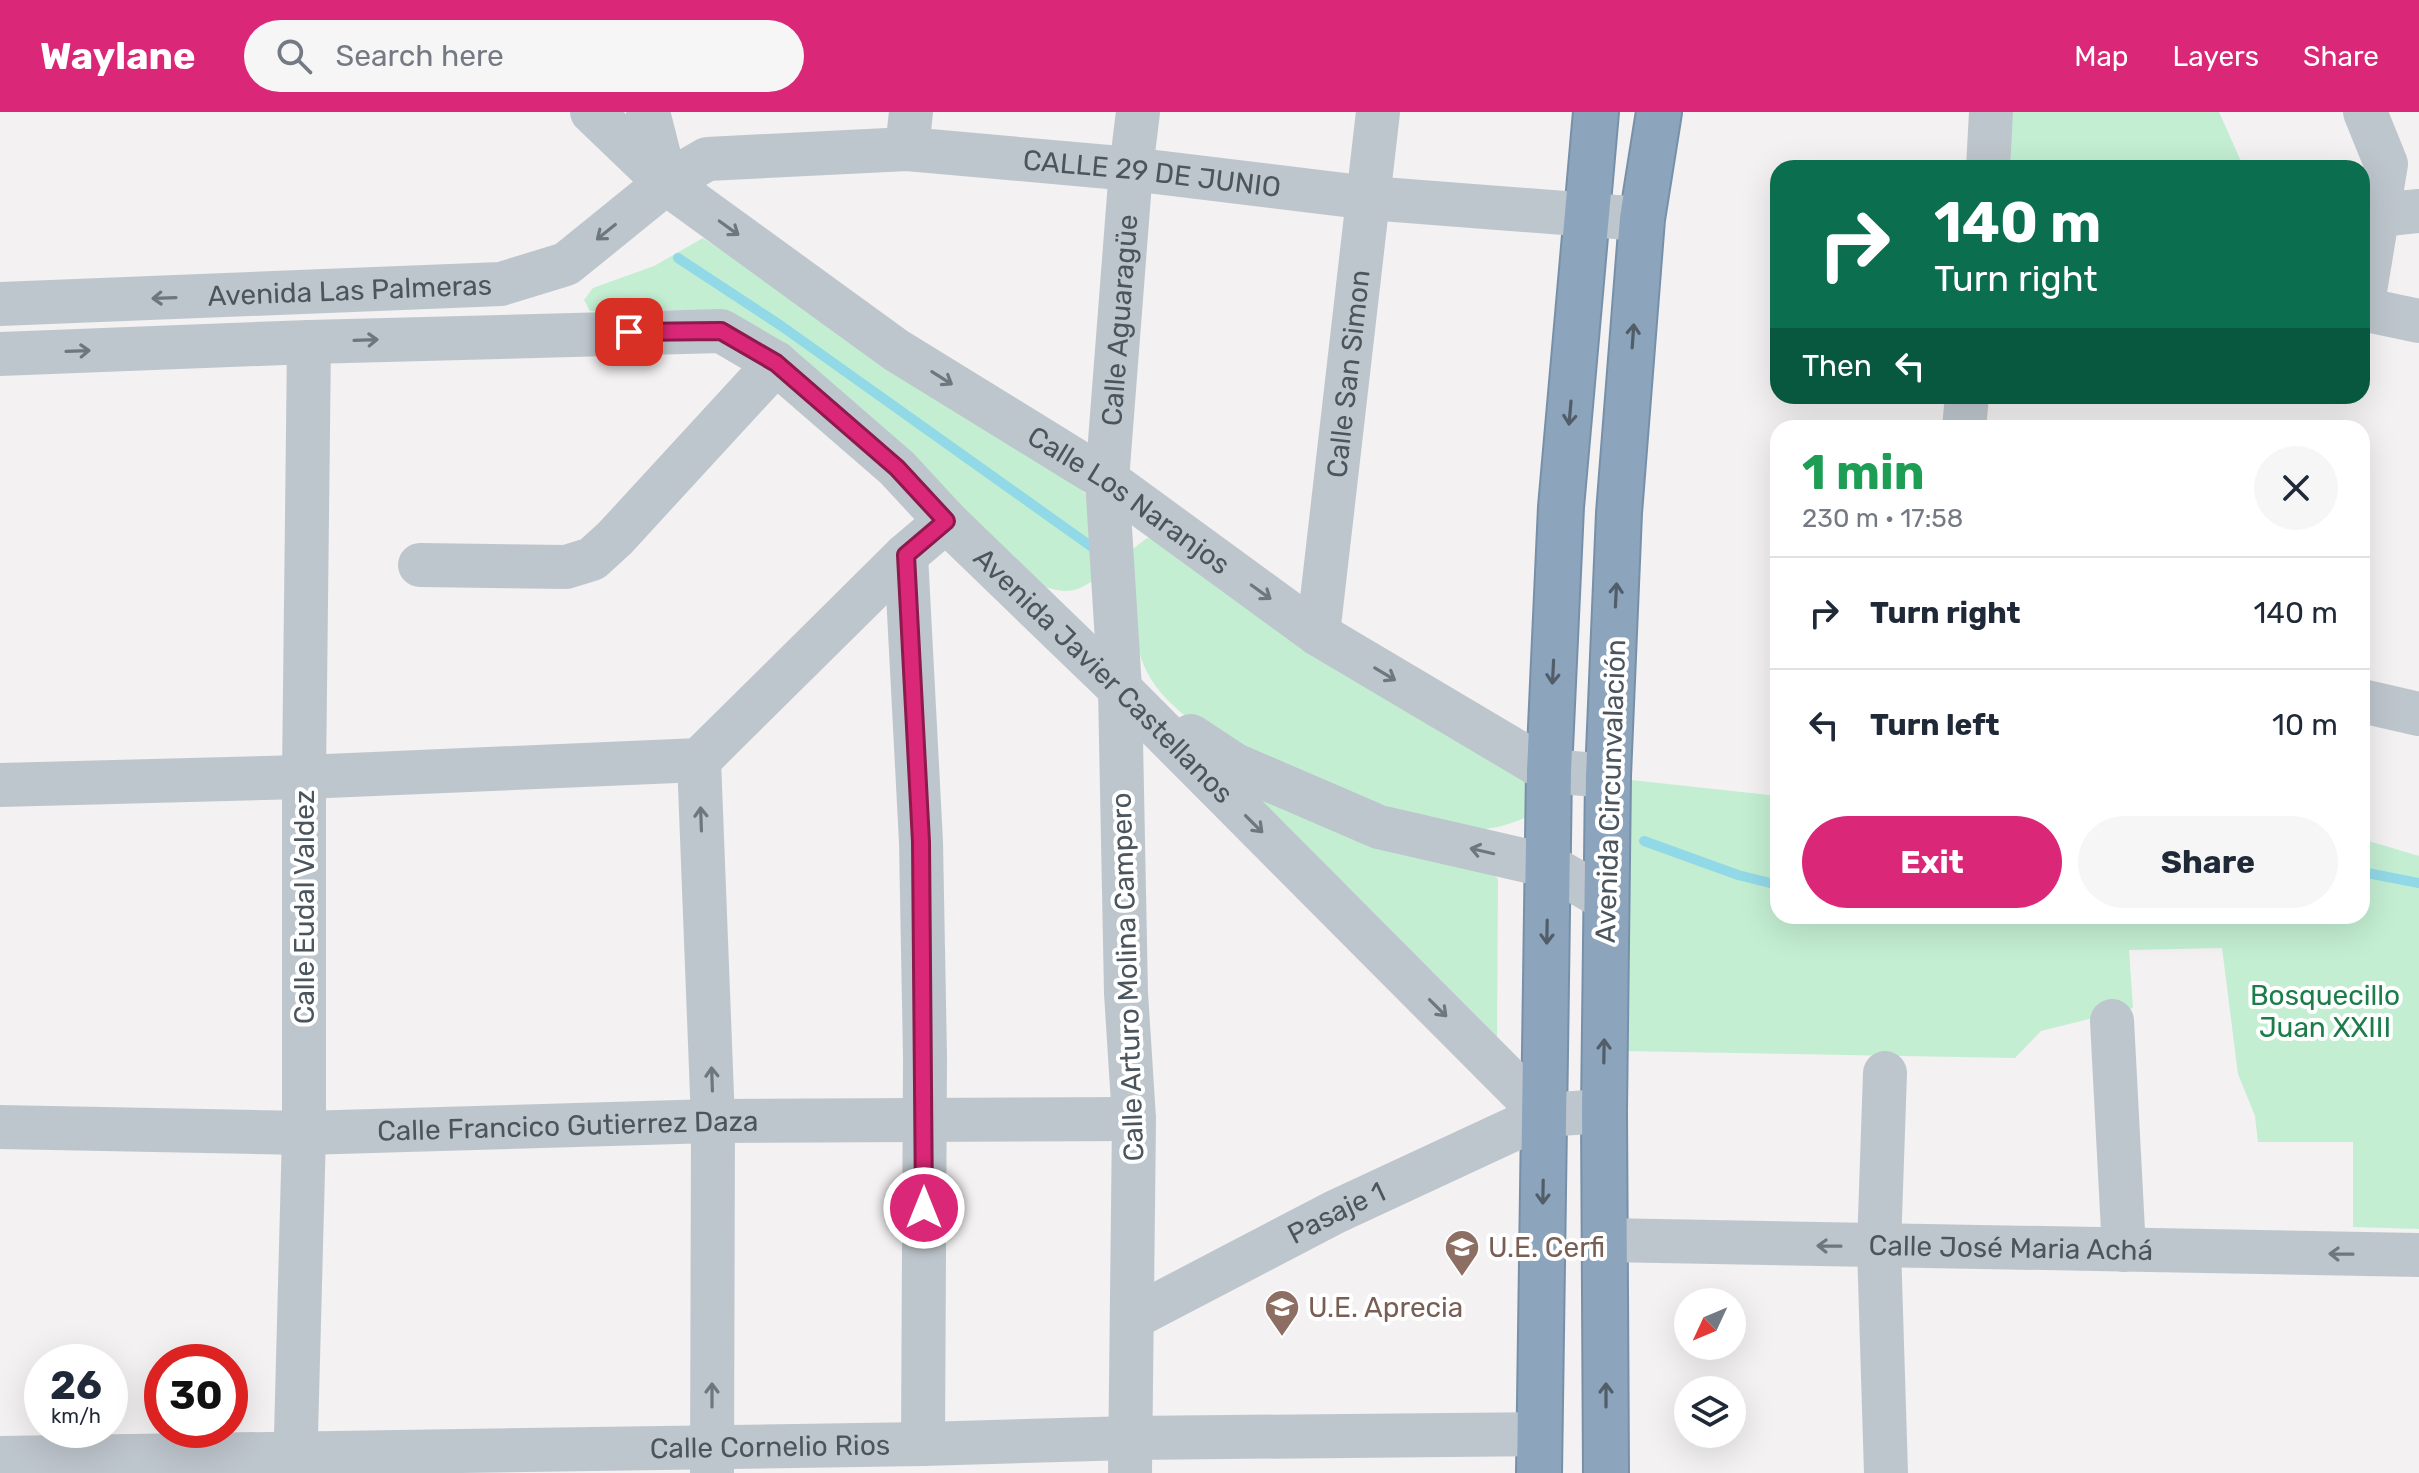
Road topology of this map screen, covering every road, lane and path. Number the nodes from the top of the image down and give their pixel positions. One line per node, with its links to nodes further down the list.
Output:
1 (648, 112): 12 (street)
2 (1138, 112): 11 (street, Calle Aguaragüe)
3 (1378, 112): 13 (street, Calle San Simon)
4 (1596, 112): 15 (highway, Avenida Circunvalación)
5 (1659, 112): 16 (highway, Avenida Circunvalación)
6 (1991, 112): 10 (street)
7 (2365, 112): 14 (street)
8 (587, 114): 12 (street)
9 (909, 130): 11 (street, CALLE 29 DE JUNIO); 12 (street, CALLE 29 DE JUNIO)
10 (1988, 160)
11 (1131, 169): 13 (street, CALLE 29 DE JUNIO); 26 (street, Calle Aguaragüe)
12 (666, 183): 17 (street, Avenida Las Palmeras, one-way to 17); 26 (street, Calle Los Naranjos, one-way to 26)
13 (1369, 198): 15 (street, CALLE 29 DE JUNIO); 32 (street, Calle San Simon)
14 (2399, 213): 18 (street)
15 (1589, 214): 16 (street, CALLE 29 DE JUNIO); 37 (highway, Avenida Circunvalación, one-way to 37)
16 (1642, 219): 38 (highway, Avenida Circunvalación, one-way to 16)
17 (566, 264): 19 (street, Avenida Las Palmeras, one-way to 19); 22 (street)
18 (2370, 288)
19 (0, 304)
20 (2370, 311): 21 (street)
21 (2419, 321)
22 (568, 333): 23 (street, Avenida Las Palmeras, one-way to 22); 25 (street, Avenida Javier Castellanos)
23 (309, 342): 24 (street, Avenida Las Palmeras, one-way to 23); 39 (street, Calle Eudal Valdez)
24 (0, 354)
25 (776, 363): 27 (street, Avenida Javier Castellanos); 30 (street)
26 (1107, 480): 29 (street, Calle Arturo Molina Campero); 32 (street, Calle Los Naranjos, one-way to 32)
27 (946, 521): 28 (street); 31 (street, Avenida Javier Castellanos)
28 (906, 555): 36 (street); 47 (street)
29 (1112, 564): 31 (street); 33 (street, Calle Arturo Molina Campero)
30 (420, 565)
31 (1031, 603): 33 (street, Avenida Javier Castellanos)
32 (1318, 634): 37 (street, Calle Los Naranjos, one-way to 37)
33 (1120, 689): 41 (street, one-way to 33); 46 (street, Avenida Javier Castellanos, one-way to 46); 48 (street, Calle Arturo Molina Campero)
34 (2370, 703): 35 (street)
35 (2419, 714)
36 (699, 760): 39 (street); 49 (street, one-way to 36)
37 (1549, 771): 38 (street, Calle Los Naranjos); 41 (highway, Avenida Circunvalación)
38 (1608, 776): 42 (highway, Avenida Circunvalación)
39 (304, 777): 40 (street); 51 (street, Calle Eudal Valdez)
40 (0, 785)
41 (1549, 866): 42 (street); 46 (highway, Avenida Circunvalación, one-way to 46)
42 (1606, 899): 45 (highway, Avenida Circunvalación, one-way to 42)
43 (2112, 1021): 54 (street)
44 (1885, 1073): 53 (street)
45 (1604, 1111): 46 (street); 52 (highway, Avenida Circunvalación)
46 (1544, 1115): 56 (street, Pasaje 1); 58 (highway, Avenida Circunvalación, one-way to 58)
47 (925, 1119): 48 (street, Calle Francico Gutierrez Daza); 49 (street, Calle Francico Gutierrez Daza); 57 (street)
48 (1134, 1119): 56 (street, Calle Arturo Molina Campero)
49 (713, 1121): 51 (street, Calle Francico Gutierrez Daza); 61 (street, one-way to 49)
50 (0, 1127): 51 (street, Calle Francico Gutierrez Daza)
51 (304, 1133): 62 (street, Calle Eudal Valdez)
52 (1605, 1240): 53 (street, Calle José Maria Achá, one-way to 52); 63 (highway, Avenida Circunvalación, one-way to 52)
53 (1879, 1247): 54 (street, Calle José Maria Achá); 64 (street)
54 (2124, 1250): 55 (street, Calle José Maria Achá, one-way to 54)
55 (2419, 1255)
56 (1132, 1318): 59 (street, Calle Arturo Molina Campero)
57 (923, 1444): 59 (street, Calle Cornelio Rios); 61 (street, Calle Cornelio Rios)
58 (1539, 1454): 59 (street, Calle Cornelio Rios)
59 (1130, 1456)
60 (0, 1458): 62 (street, Calle Cornelio Rios)
61 (712, 1460): 62 (street, Calle Cornelio Rios)
62 (295, 1463)
63 (1606, 1473)
64 (1886, 1473)

